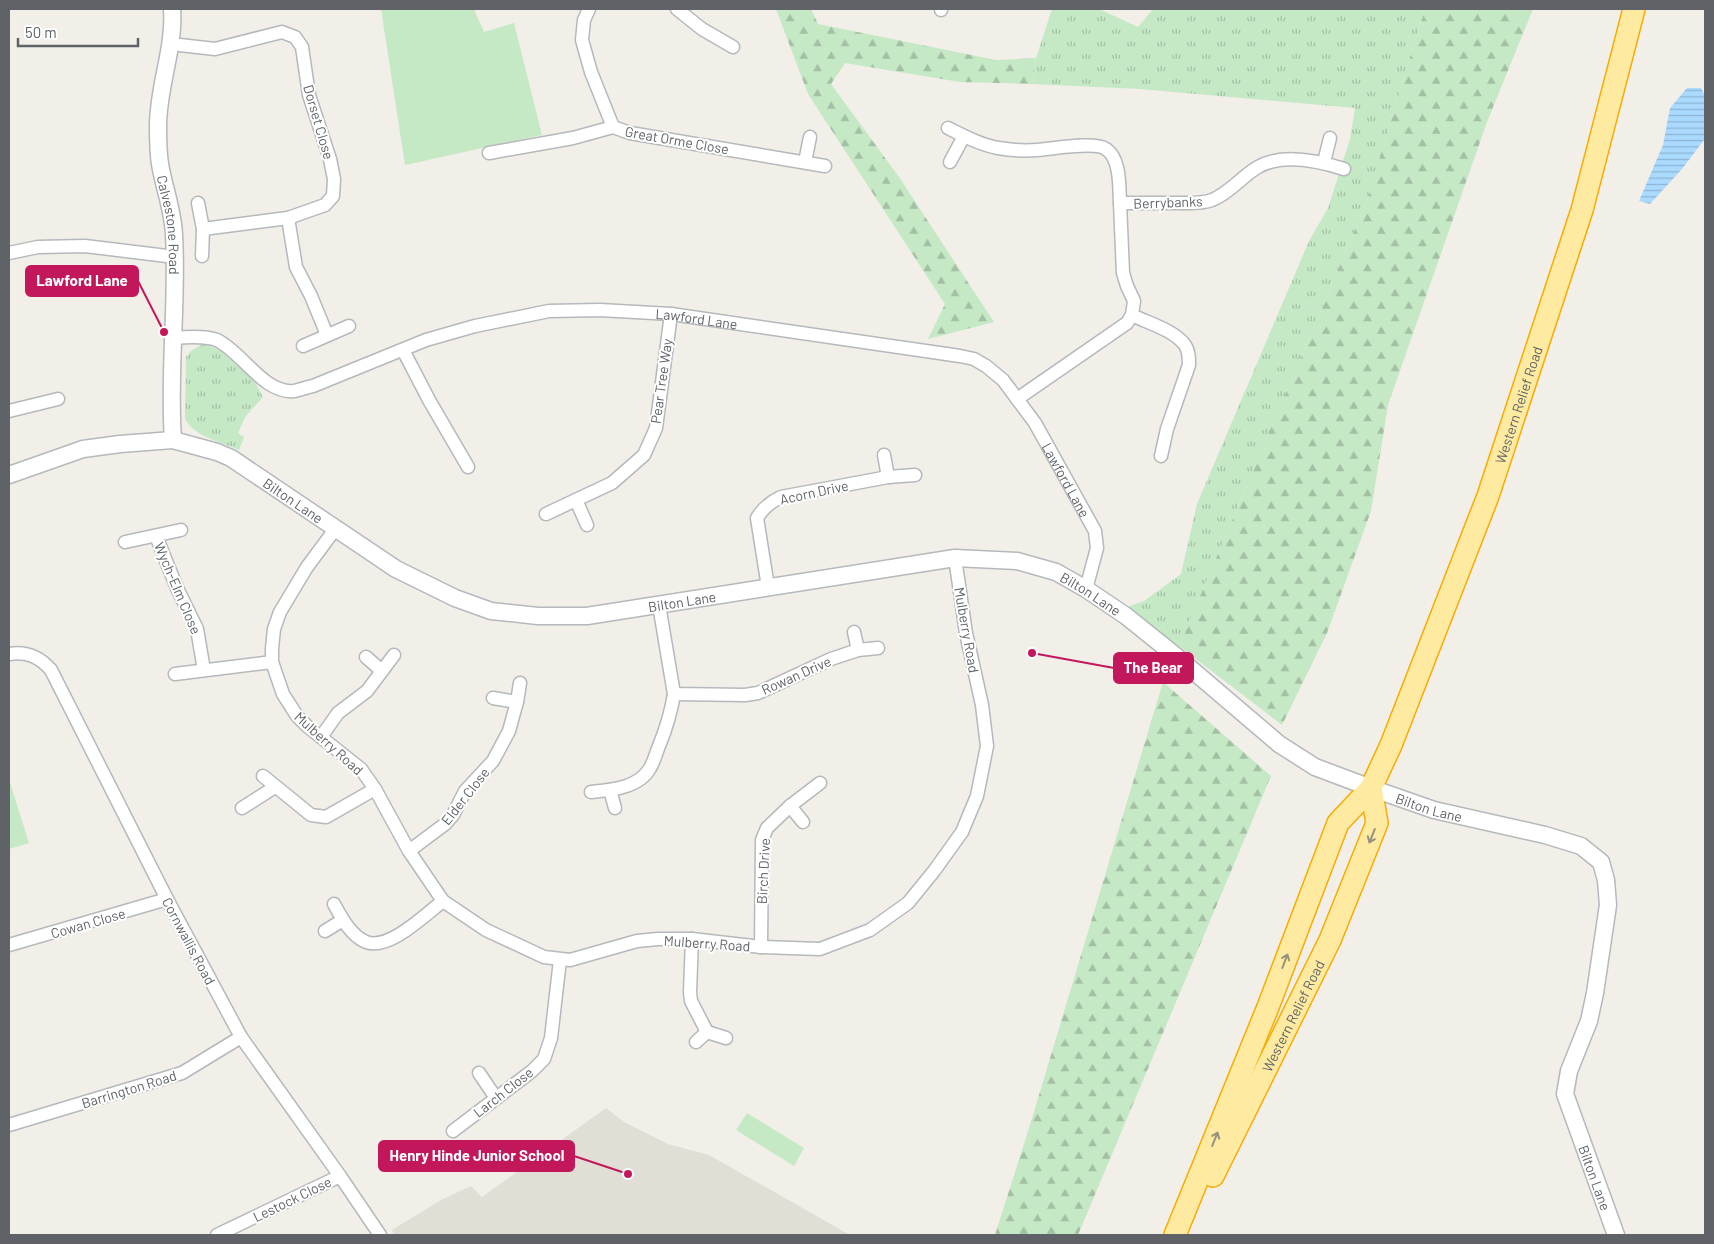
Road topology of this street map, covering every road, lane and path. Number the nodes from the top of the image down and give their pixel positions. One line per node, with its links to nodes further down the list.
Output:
1 (172, 9): 5 (street, Calvestone Road)
2 (589, 9): 7 (street, Great Orme Close)
3 (677, 9): 6 (street)
4 (1634, 9): 71 (highway, Western Relief Road)
5 (171, 44): 20 (street, Dorset Close); 23 (street, Calvestone Road)
6 (733, 47)
7 (614, 127): 12 (street); 13 (street, Great Orme Close)
8 (948, 128): 9 (street, Berrybanks)
9 (964, 136): 14 (street); 19 (street, Berrybanks)
10 (810, 137): 13 (street)
11 (1330, 138): 15 (street)
12 (489, 153)
13 (804, 162): 16 (street, Great Orme Close)
14 (950, 162)
15 (1324, 162): 17 (street, Berrybanks); 19 (street, Berrybanks)
16 (825, 166)
17 (1344, 169)
18 (198, 203): 21 (street)
19 (1120, 203): 26 (street, Berrybanks)
20 (288, 218): 21 (street, Dorset Close); 28 (street)
21 (203, 229): 24 (street)
22 (9, 253): 23 (street)
23 (175, 256): 29 (street, Calvestone Road)
24 (202, 256)
25 (671, 314): 31 (street, Lawford Lane); 32 (street, Lawford Lane); 42 (street, Pear Tree Way)
26 (1132, 315): 32 (street); 37 (street)
27 (349, 326): 28 (street)
28 (327, 335): 30 (street)
29 (174, 338): 31 (street, Lawford Lane); 35 (street, Calvestone Road)
30 (303, 346)
31 (403, 350): 38 (street)
32 (1016, 399): 51 (street, Lawford Lane)
33 (58, 400): 34 (street)
34 (9, 411)
35 (173, 440): 39 (street); 45 (street, Bilton Lane)
36 (884, 455): 41 (street)
37 (1161, 456)
38 (468, 467)
39 (9, 475)
40 (915, 475): 41 (street, Acorn Drive)
41 (888, 477): 50 (street, Acorn Drive)
42 (576, 500): 43 (street, Pear Tree Way); 44 (street)
43 (546, 514)
44 (587, 525)
45 (336, 528): 52 (street, Bilton Lane); 59 (street, Mulberry Road)
46 (181, 530): 47 (street, Wych-Elm Close)
47 (156, 536): 48 (street, Wych-Elm Close); 60 (street, Wych-Elm Close)
48 (125, 542)
49 (955, 558): 50 (street, Bilton Lane); 51 (street, Bilton Lane); 87 (street, Mulberry Road)
50 (768, 587): 52 (street, Bilton Lane)
51 (1086, 589): 71 (street, Bilton Lane)
52 (659, 605): 64 (street)
53 (854, 632): 55 (street)
54 (878, 648): 55 (street, Rowan Drive)
55 (858, 650): 64 (street, Rowan Drive)
56 (9, 654): 80 (street, Cornwallis Road)
57 (394, 655): 61 (street)
58 (366, 657): 61 (street)
59 (272, 662): 60 (street); 67 (street, Mulberry Road)
60 (204, 670): 62 (street)
61 (382, 671): 67 (street)
62 (175, 674)
63 (520, 683): 66 (street, Elder Close)
64 (674, 694): 73 (street)
65 (493, 698): 66 (street)
66 (516, 702): 79 (street, Elder Close)
67 (321, 737): 72 (street, Mulberry Road)
68 (263, 776): 70 (street)
69 (820, 783): 75 (street, Birch Drive)
70 (275, 787): 72 (street); 76 (street)
71 (1371, 788): 98 (highway, Western Relief Road, one-way to 71); 98 (highway, Western Relief Road, one-way to 98); 101 (street, Bilton Lane)
72 (375, 789): 79 (street, Mulberry Road)
73 (610, 790): 74 (street); 77 (street)
74 (591, 792)
75 (790, 806): 78 (street); 87 (street, Birch Drive)
76 (242, 808)
77 (615, 808)
78 (803, 822)
79 (409, 851): 81 (street, Mulberry Road)
80 (167, 900): 86 (street, Cowan Close); 90 (street, Cornwallis Road)
81 (443, 901): 83 (street); 88 (street, Mulberry Road)
82 (334, 904): 83 (street)
83 (343, 920): 84 (street)
84 (325, 931)
85 (692, 939): 87 (street, Mulberry Road); 88 (street, Mulberry Road); 89 (street)
86 (9, 945)
87 (761, 947)
88 (560, 960): 94 (street, Larch Close)
89 (707, 1032): 91 (street); 92 (street)
90 (241, 1036): 95 (street, Barrington Road); 97 (street, Cornwallis Road)
91 (726, 1038)
92 (696, 1042)
93 (479, 1073): 94 (street)
94 (496, 1098): 96 (street, Larch Close)
95 (9, 1125)
96 (453, 1131)
97 (340, 1176): 99 (street, Lestock Close); 100 (street, Cornwallis Road)
98 (1176, 1234)
99 (217, 1235)
100 (380, 1235)
101 (1616, 1235)

